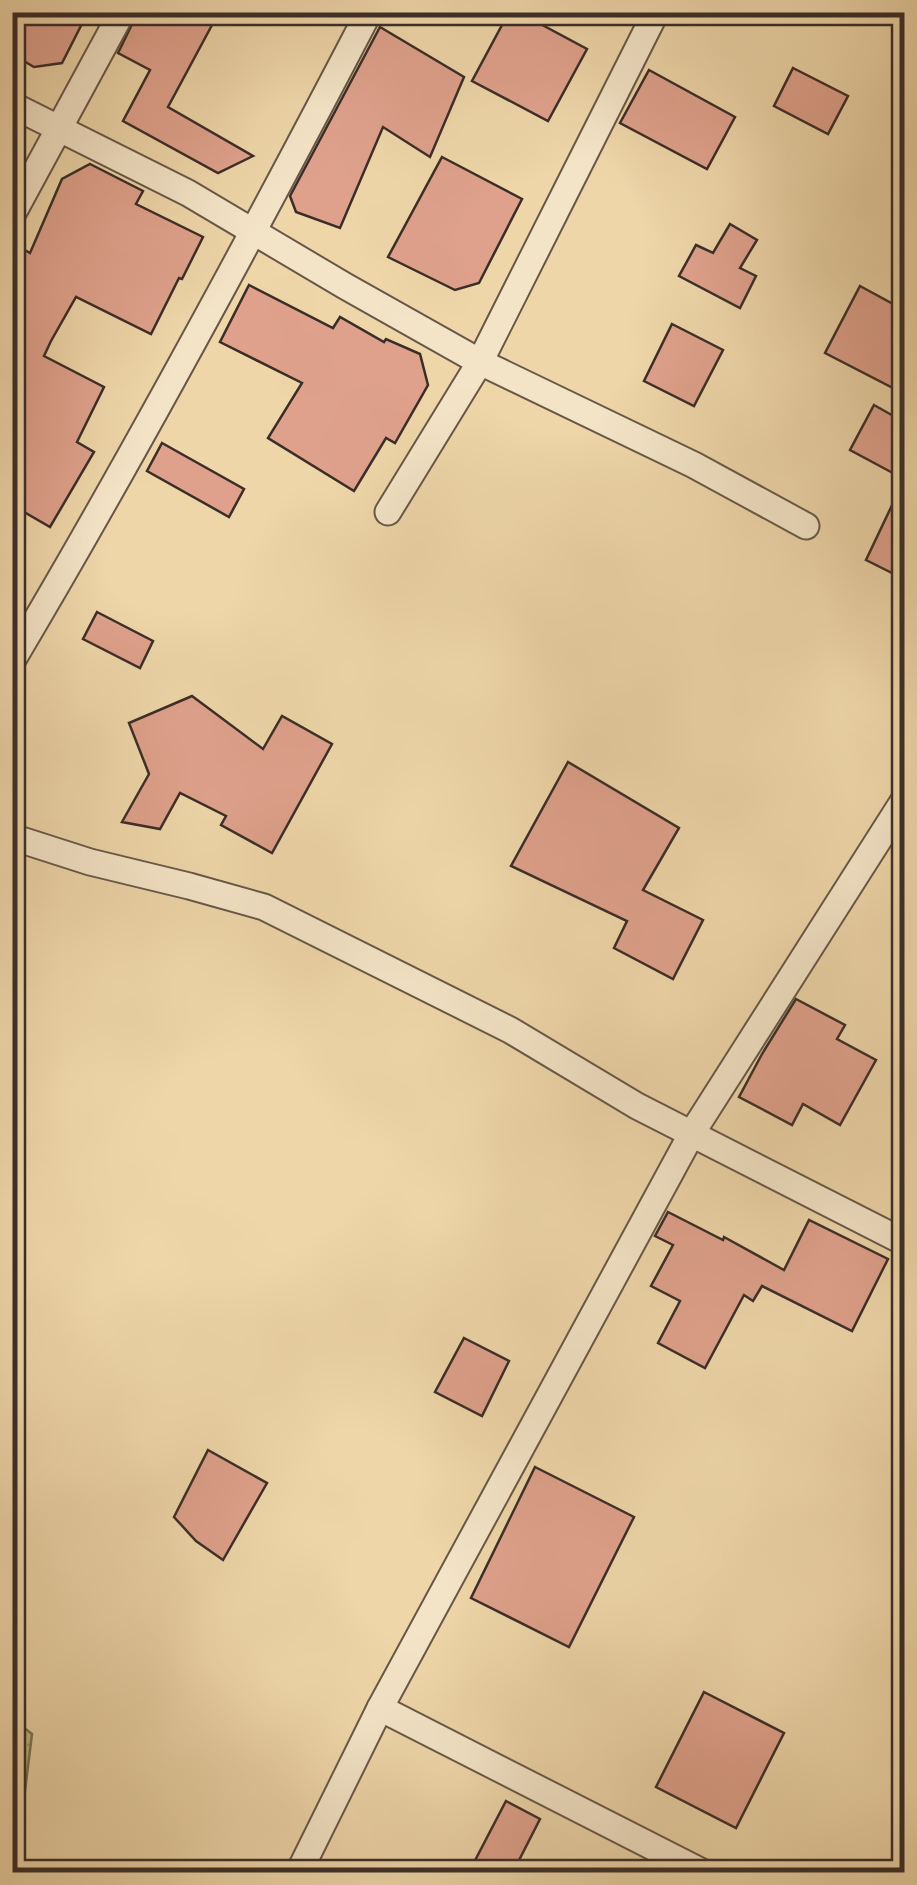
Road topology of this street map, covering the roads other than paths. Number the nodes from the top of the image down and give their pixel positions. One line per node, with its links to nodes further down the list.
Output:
1 (122, 12): 5 (street)
2 (369, 12): 7 (street)
3 (656, 12): 8 (street)
4 (12, 105): 5 (street)
5 (60, 128): 6 (street); 7 (street)
6 (12, 216)
7 (255, 230): 8 (street); 11 (street)
8 (480, 362): 9 (street); 10 (street)
9 (388, 512)
10 (806, 526)
11 (12, 661)
12 (904, 800): 14 (street)
13 (12, 837): 14 (street)
14 (692, 1133): 15 (street); 16 (street)
15 (904, 1242)
16 (380, 1708): 17 (street); 18 (street)
17 (659, 1862): 19 (street)
18 (299, 1872)
19 (702, 1872)

